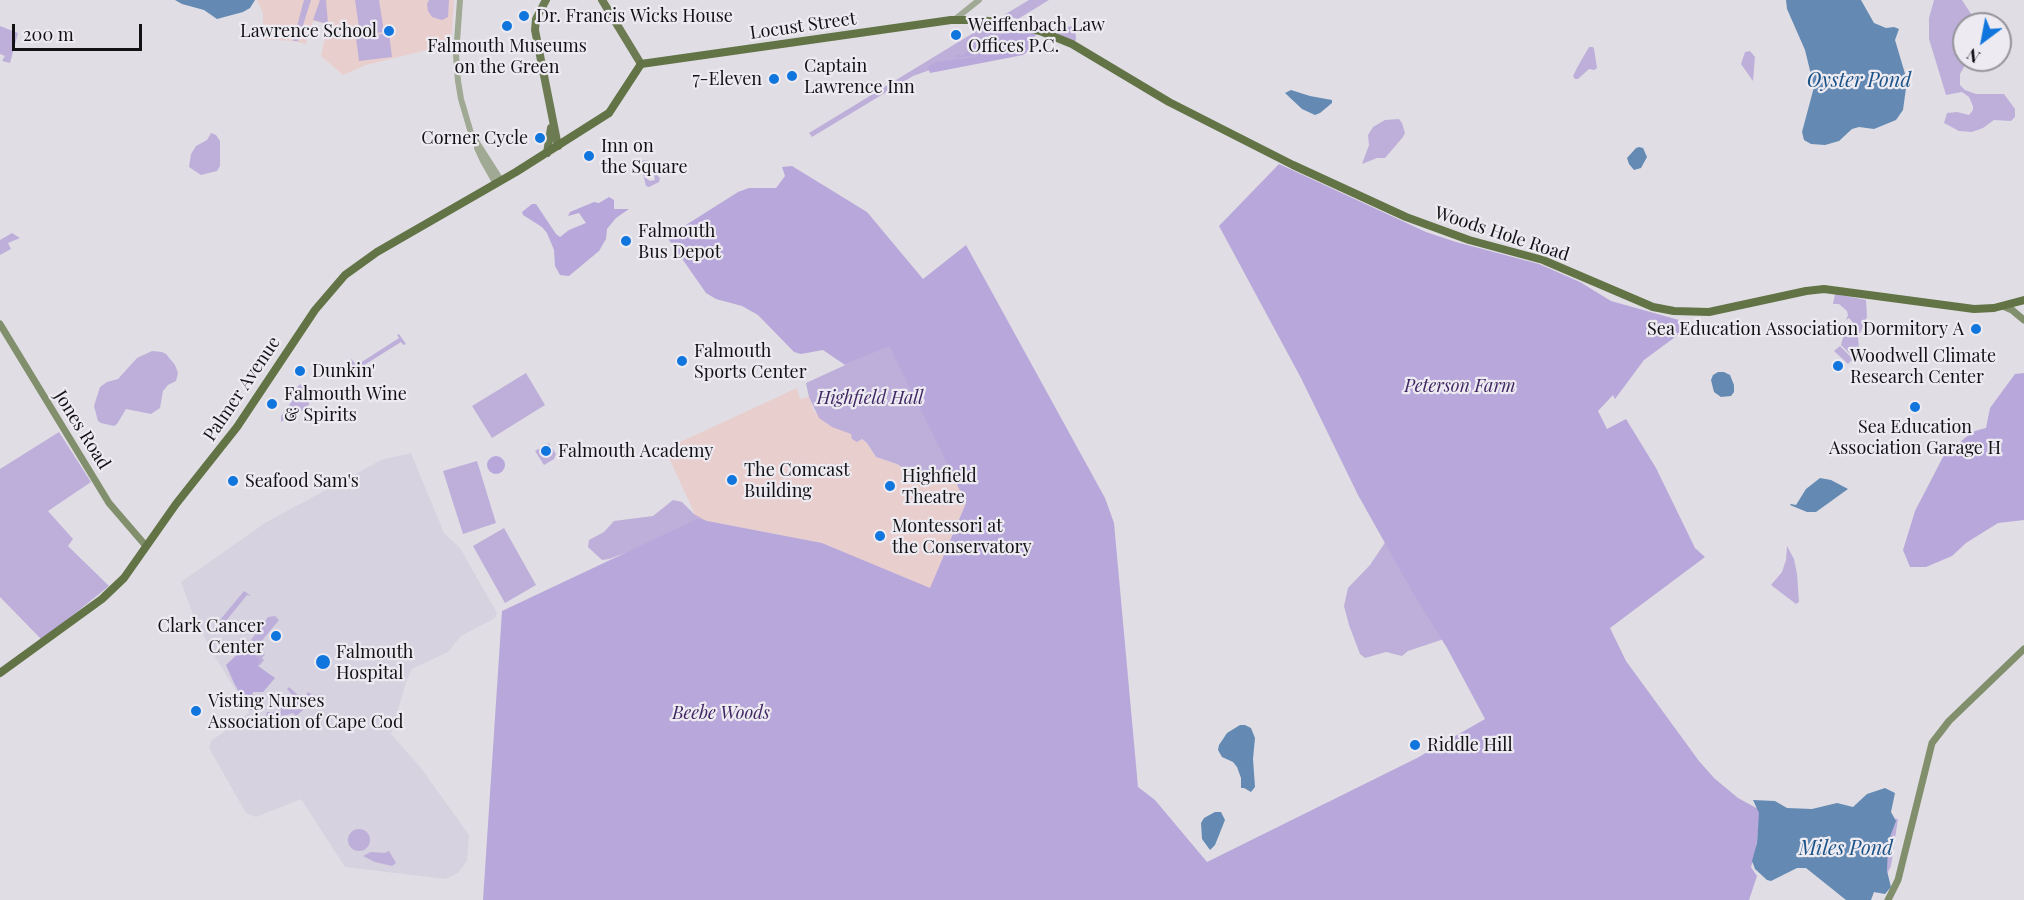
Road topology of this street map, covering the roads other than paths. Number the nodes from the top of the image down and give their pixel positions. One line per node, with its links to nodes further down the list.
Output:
1 (460, 0): 11 (street)
2 (546, 0): 8 (main road)
3 (602, 0): 7 (main road)
4 (979, 0): 5 (street)
5 (954, 20): 6 (highway, Locust Street); 7 (highway, Locust Street)
6 (1006, 23): 13 (highway, Woods Hole Road)
7 (641, 64): 9 (highway, Palmer Avenue)
8 (551, 118): 9 (main road); 10 (main road)
9 (558, 146): 10 (highway, Palmer Avenue)
10 (544, 155): 11 (highway, Palmer Avenue)
11 (499, 182): 16 (highway, Palmer Avenue)
12 (2024, 300): 13 (highway, Woods Hole Road)
13 (2003, 306): 14 (main road)
14 (2024, 321)
15 (0, 324): 16 (main road, Jones Road)
16 (146, 546): 18 (highway, Palmer Avenue)
17 (2024, 649): 19 (main road)
18 (0, 674)
19 (1888, 900)

